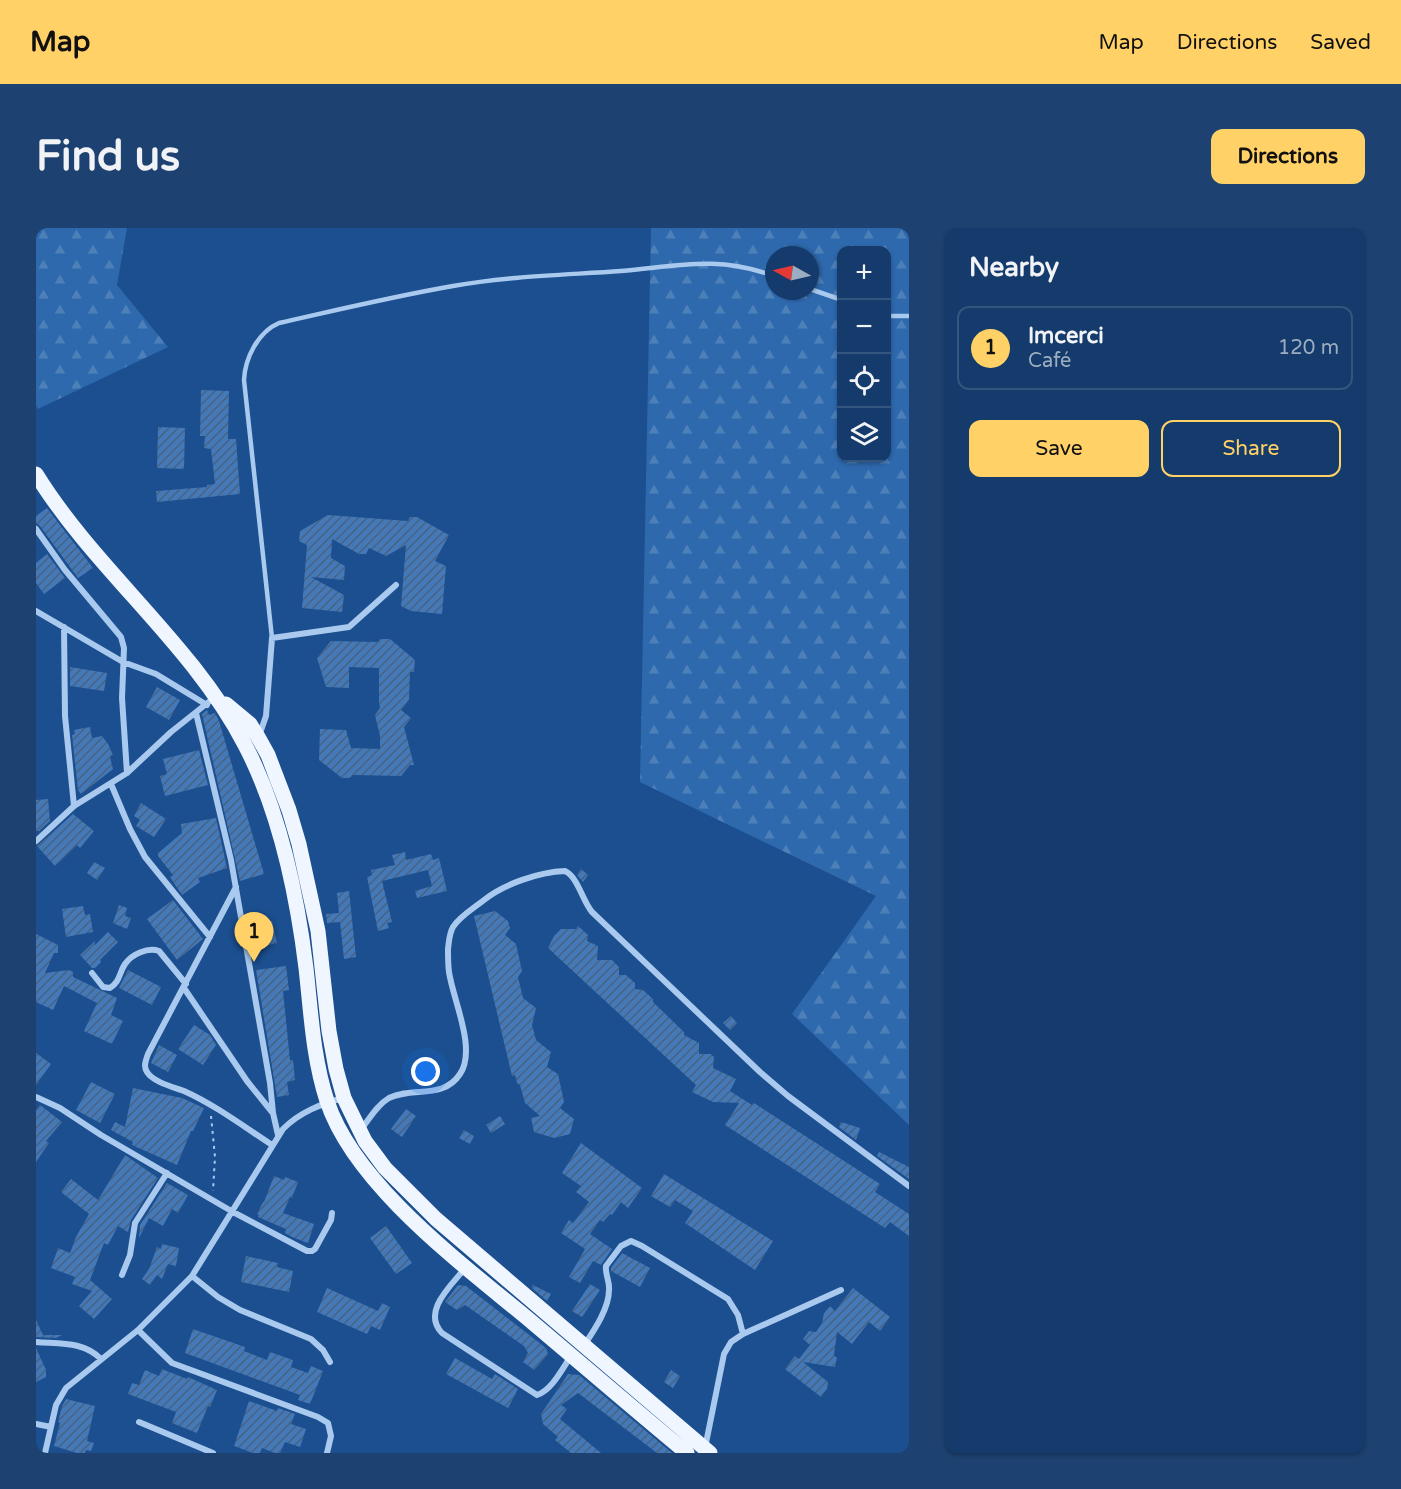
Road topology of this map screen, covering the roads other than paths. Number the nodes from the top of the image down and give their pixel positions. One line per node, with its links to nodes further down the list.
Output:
1 (765, 273): 11 (lane)
2 (819, 291): 3 (lane)
3 (837, 298)
4 (891, 315): 5 (lane)
5 (909, 316)
6 (37, 475): 13 (main road)
7 (36, 529): 12 (street)
8 (396, 585): 11 (street)
9 (36, 611): 10 (street)
10 (64, 627): 12 (street); 18 (street)
11 (272, 638): 15 (street)
12 (123, 662): 13 (street); 16 (street)
13 (212, 700): 14 (street); 15 (main road); 26 (main road)
14 (196, 712): 16 (street); 20 (street)
15 (258, 737): 25 (main road)
16 (127, 773): 17 (street)
17 (111, 784): 18 (street); 21 (street)
18 (74, 806): 19 (street)
19 (36, 841)
20 (236, 886): 21 (street); 27 (street)
21 (210, 937): 23 (street)
22 (92, 973): 23 (street)
23 (185, 986): 27 (street); 30 (street)
24 (36, 1097): 31 (street)
25 (344, 1098): 26 (street); 28 (main road)
26 (327, 1102): 29 (street); 35 (main road)
27 (273, 1113): 29 (street)
28 (360, 1131): 32 (street); 35 (main road)
29 (278, 1135): 30 (street)
30 (272, 1144): 33 (street)
31 (167, 1173): 33 (street); 36 (street)
32 (909, 1186)
33 (233, 1212): 34 (street); 37 (street)
34 (332, 1213)
35 (471, 1261): 42 (main road); 43 (main road); 43 (street)
36 (122, 1275)
37 (192, 1276): 39 (street); 45 (street)
38 (841, 1290): 40 (street)
39 (138, 1330): 44 (street); 52 (street)
40 (742, 1334): 42 (street); 49 (street)
41 (36, 1341): 44 (street)
42 (584, 1346): 49 (main road)
43 (572, 1356): 53 (main road)
44 (101, 1359): 48 (street)
45 (330, 1362)
46 (139, 1422): 51 (street)
47 (36, 1424): 48 (street)
48 (51, 1427): 50 (street)
49 (708, 1451)
50 (45, 1453)
51 (213, 1453)
52 (327, 1453)
53 (687, 1453)

